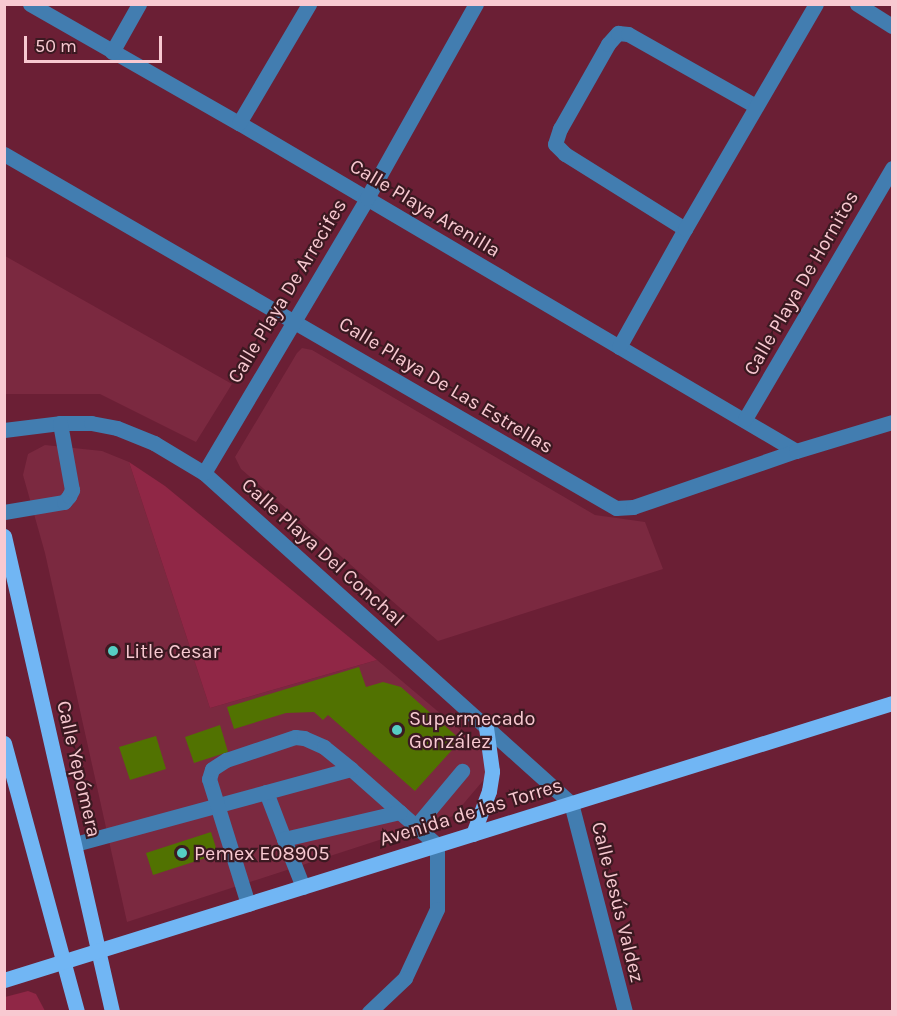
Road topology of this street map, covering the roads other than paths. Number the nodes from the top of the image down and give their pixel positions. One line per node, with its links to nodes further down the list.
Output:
1 (30, 4): 8 (street, Calle Playa Arenilla)
2 (139, 4): 8 (street)
3 (309, 4): 10 (street)
4 (477, 4): 13 (street, Calle Playa De Arrecifes)
5 (816, 4): 9 (street)
6 (857, 4): 7 (street)
7 (892, 26)
8 (112, 52): 10 (street, Calle Playa Arenilla)
9 (756, 106): 14 (street); 14 (street)
10 (239, 123): 13 (street, Calle Playa Arenilla)
11 (4, 153): 15 (street, Calle Playa De Las Estrellas)
12 (892, 168): 17 (street, Calle Playa De Hornitos)
13 (367, 198): 15 (street, Calle Playa De Arrecifes); 16 (street, Calle Playa Arenilla)
14 (685, 229): 16 (street)
15 (294, 320): 21 (street, Calle Playa De Las Estrellas); 22 (street, Calle Playa De Arrecifes)
16 (619, 347): 17 (street, Calle Playa Arenilla)
17 (745, 419): 21 (street, Calle Playa Arenilla)
18 (892, 422): 21 (street, Calle Playa De Las Estrellas)
19 (60, 423): 20 (street, Calle Playa Del Conchal); 22 (street, Calle Playa Del Conchal); 23 (street)
20 (4, 430)
21 (796, 451)
22 (204, 473): 26 (street, Calle Playa Del Conchal)
23 (4, 512)
24 (4, 537): 37 (main road, Calle Yepómera)
25 (892, 703): 31 (main road, Avenida de las Torres)
26 (486, 727): 31 (street, Calle Playa Del Conchal); 35 (main road)
27 (4, 743): 42 (main road)
28 (351, 769): 30 (street); 32 (street); 33 (street)
29 (462, 771): 34 (street)
30 (266, 792): 32 (street); 36 (street)
31 (571, 803): 35 (main road, Avenida de las Torres); 47 (street, Calle Jesús Valdez)
32 (216, 806): 37 (street); 40 (street)
33 (400, 812): 34 (street); 36 (street)
34 (416, 826): 38 (street)
35 (473, 834): 38 (main road, Avenida de las Torres)
36 (284, 839): 39 (street)
37 (75, 844): 41 (main road, Calle Yepómera)
38 (437, 845): 39 (main road, Avenida de las Torres); 46 (street)
39 (303, 887): 40 (main road, Avenida de las Torres)
40 (248, 904): 41 (main road, Avenida de las Torres)
41 (99, 951): 42 (main road, Avenida de las Torres); 45 (main road, Calle Yepómera)
42 (63, 962): 43 (main road, Avenida de las Torres); 44 (main road)
43 (4, 980)
44 (77, 1011)
45 (112, 1011)
46 (369, 1011)
47 (625, 1011)

